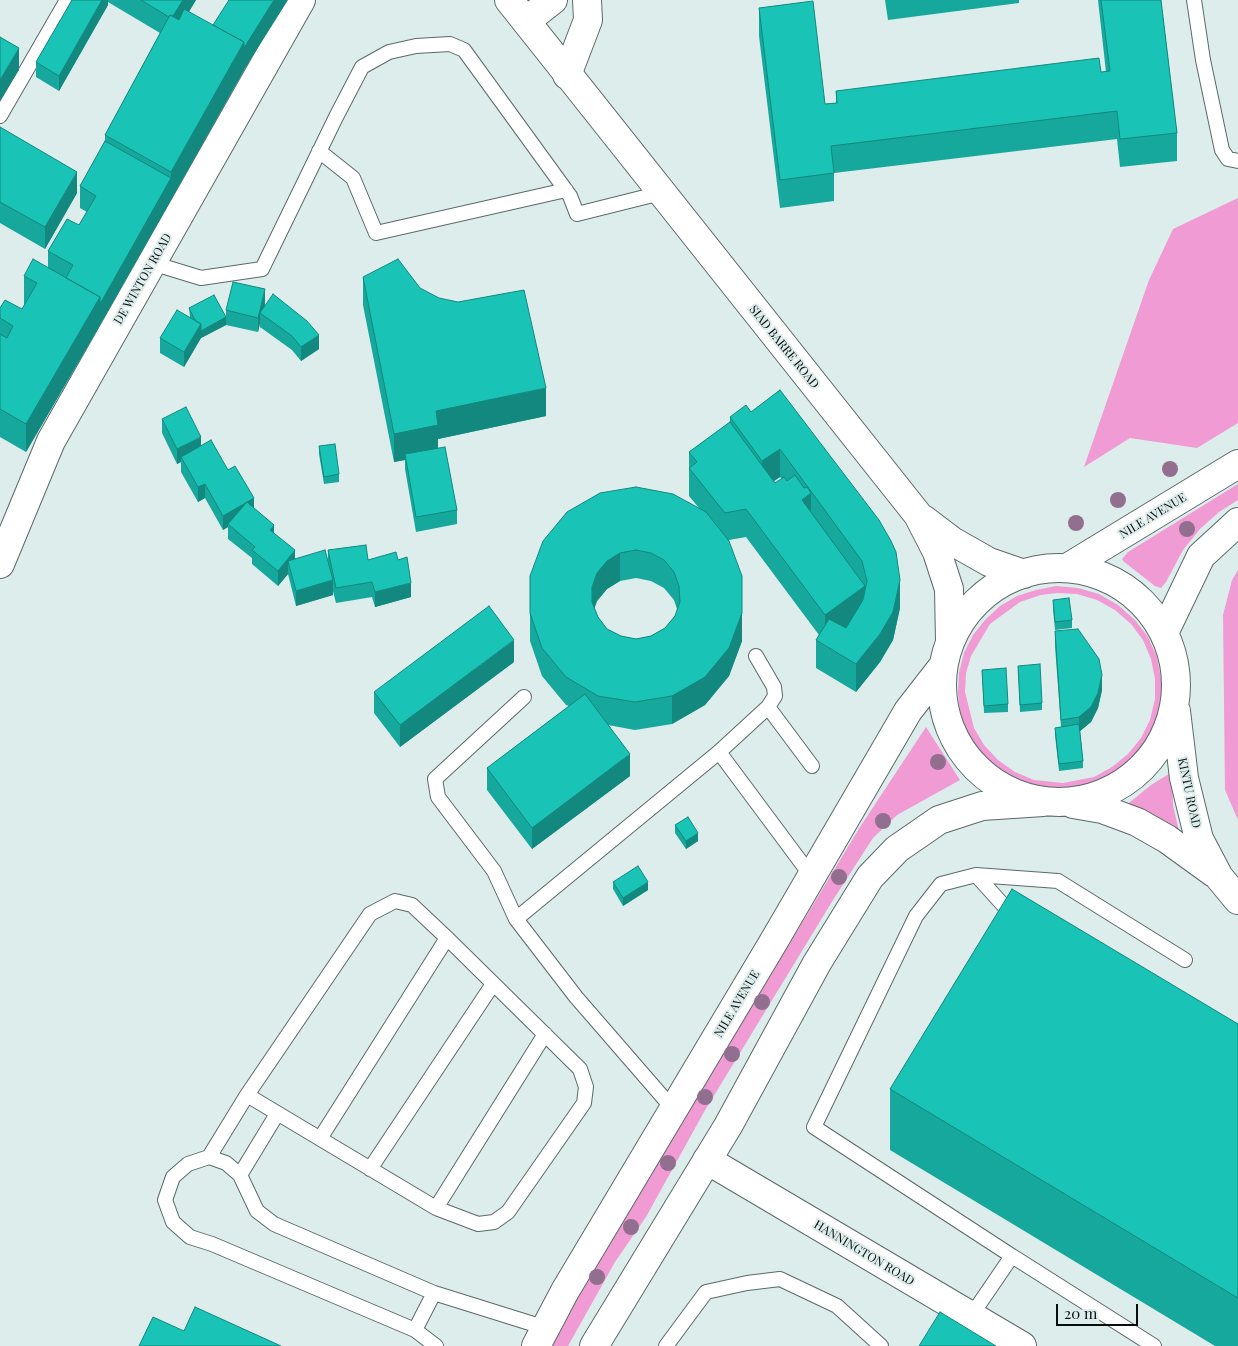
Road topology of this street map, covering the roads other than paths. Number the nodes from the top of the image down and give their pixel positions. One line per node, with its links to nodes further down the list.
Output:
1 (67, 0): 9 (lane)
2 (301, 0): 14 (main road, DE WINTON ROAD)
3 (508, 0): 7 (main road, SIAD BARRE ROAD)
4 (553, 0): 7 (main road)
5 (587, 0): 8 (main road)
6 (1194, 0): 11 (lane)
7 (526, 21): 8 (main road, SIAD BARRE ROAD)
8 (567, 75): 13 (main road, SIAD BARRE ROAD)
9 (0, 116)
10 (319, 151): 12 (lane); 12 (lane); 14 (lane)
11 (1233, 160)
12 (566, 190): 13 (lane)
13 (661, 193): 16 (main road, SIAD BARRE ROAD)
14 (152, 263): 18 (main road, DE WINTON ROAD)
15 (1238, 464): 19 (main road, NILE AVENUE)
16 (918, 515): 20 (main road); 22 (main road, SIAD BARRE ROAD)
17 (1238, 522): 21 (main road)
18 (0, 564)
19 (1067, 568): 20 (main road); 21 (main road)
20 (1024, 574): 22 (main road)
21 (1164, 633): 25 (main road)
22 (946, 654): 29 (main road, SIAD BARRE ROAD); 31 (main road, NILE AVENUE)
23 (756, 656): 26 (lane)
24 (524, 697): 34 (lane)
25 (1175, 705): 29 (main road); 32 (main road, KINTU ROAD)
26 (768, 707): 27 (lane); 28 (lane)
27 (719, 752): 31 (lane); 34 (lane)
28 (812, 766)
29 (1053, 802): 32 (main road); 45 (main road)
30 (976, 875): 35 (lane); 37 (lane); 49 (lane)
31 (812, 877): 41 (main road, NILE AVENUE)
32 (1220, 877): 33 (main road, KINTU ROAD)
33 (1238, 900)
34 (516, 919): 41 (lane)
35 (1025, 926)
36 (447, 938): 38 (lane); 40 (lane); 43 (lane)
37 (1184, 960)
38 (493, 984): 39 (lane); 46 (lane)
39 (545, 1034): 48 (lane); 48 (lane)
40 (247, 1095): 42 (lane); 44 (lane)
41 (674, 1110): 53 (main road, NILE AVENUE)
42 (278, 1114): 43 (lane); 47 (lane)
43 (321, 1137): 46 (lane)
44 (208, 1157): 47 (lane); 52 (lane)
45 (707, 1160): 51 (main road, HANNINGTON ROAD); 55 (main road)
46 (370, 1168): 48 (lane)
47 (240, 1175): 50 (lane)
48 (436, 1208)
49 (1012, 1256): 51 (lane); 59 (lane)
50 (434, 1293): 52 (lane); 53 (lane)
51 (971, 1316): 58 (main road, HANNINGTON ROAD)
52 (415, 1330): 54 (lane)
53 (541, 1337)
54 (436, 1346)
55 (594, 1346)
56 (666, 1346): 57 (lane)
57 (882, 1346)
58 (1022, 1346)
59 (1154, 1346)

